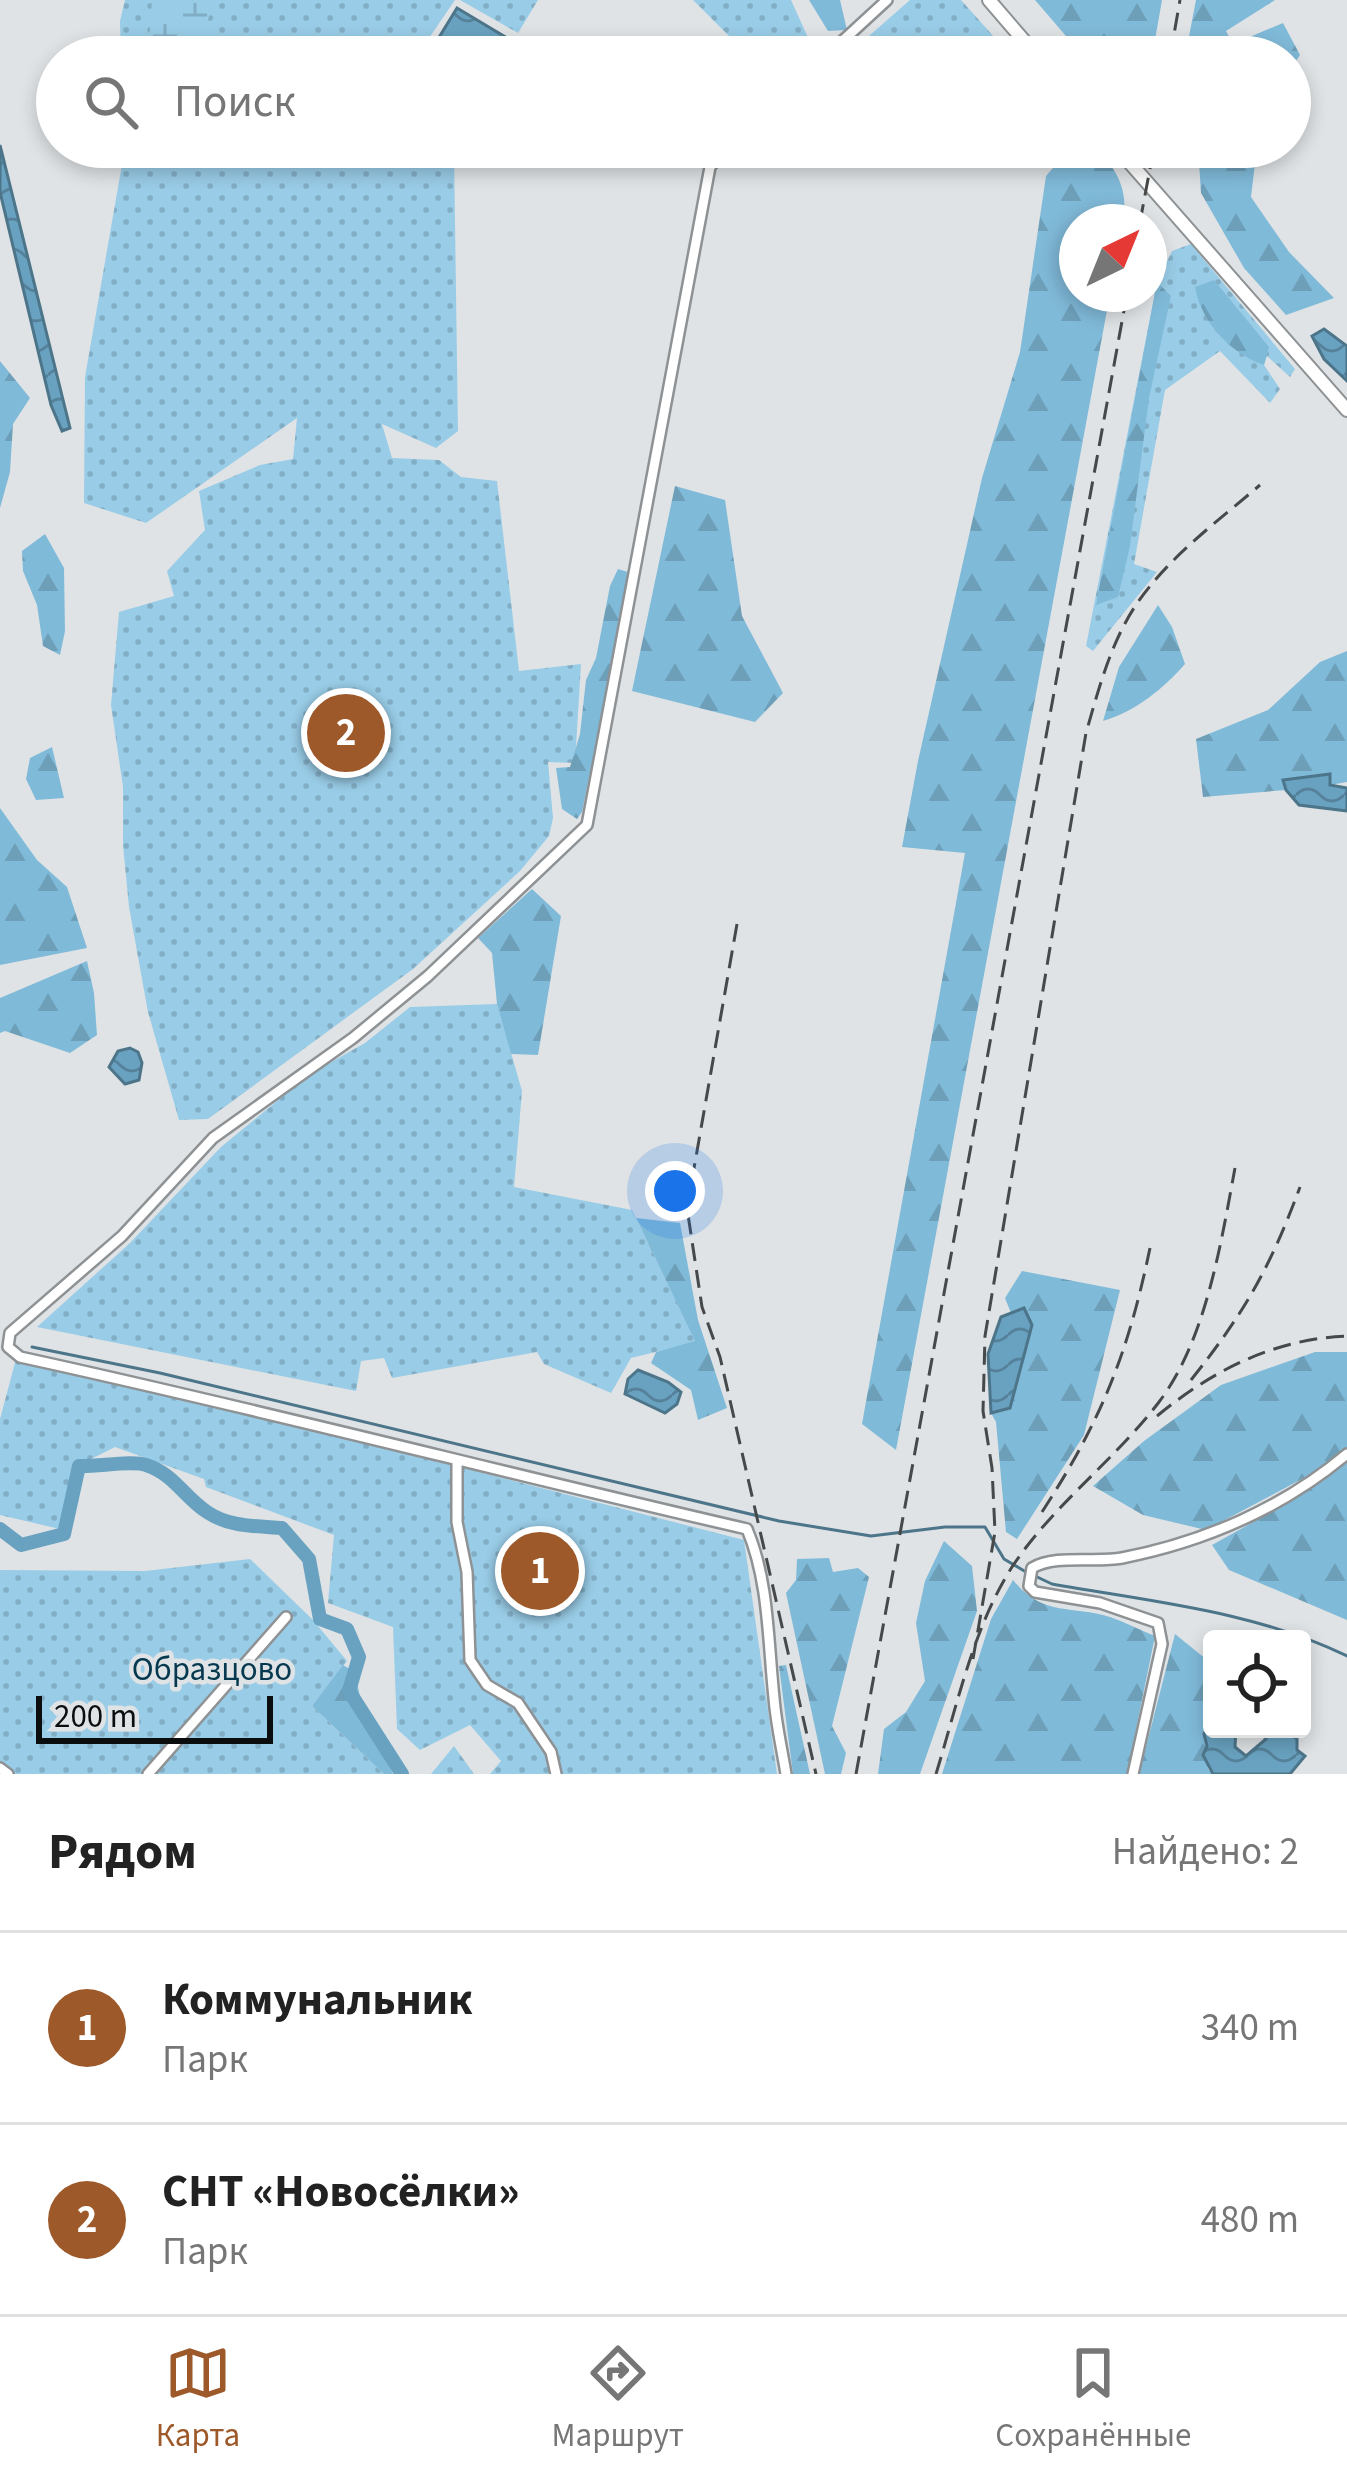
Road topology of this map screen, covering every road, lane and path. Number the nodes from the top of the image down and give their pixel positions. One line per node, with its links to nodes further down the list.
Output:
1 (887, 0): 3 (street)
2 (988, 0): 4 (highway)
3 (848, 36)
4 (1020, 36)
5 (710, 168): 8 (street)
6 (1135, 168): 7 (highway)
7 (1347, 410)
8 (5, 1331): 10 (street)
9 (1347, 1454): 17 (street)
10 (457, 1462): 15 (street); 16 (street)
11 (286, 1617): 14 (street)
12 (0, 1768): 13 (street)
13 (8, 1774)
14 (148, 1774)
15 (556, 1774)
16 (786, 1774)
17 (1133, 1774)

